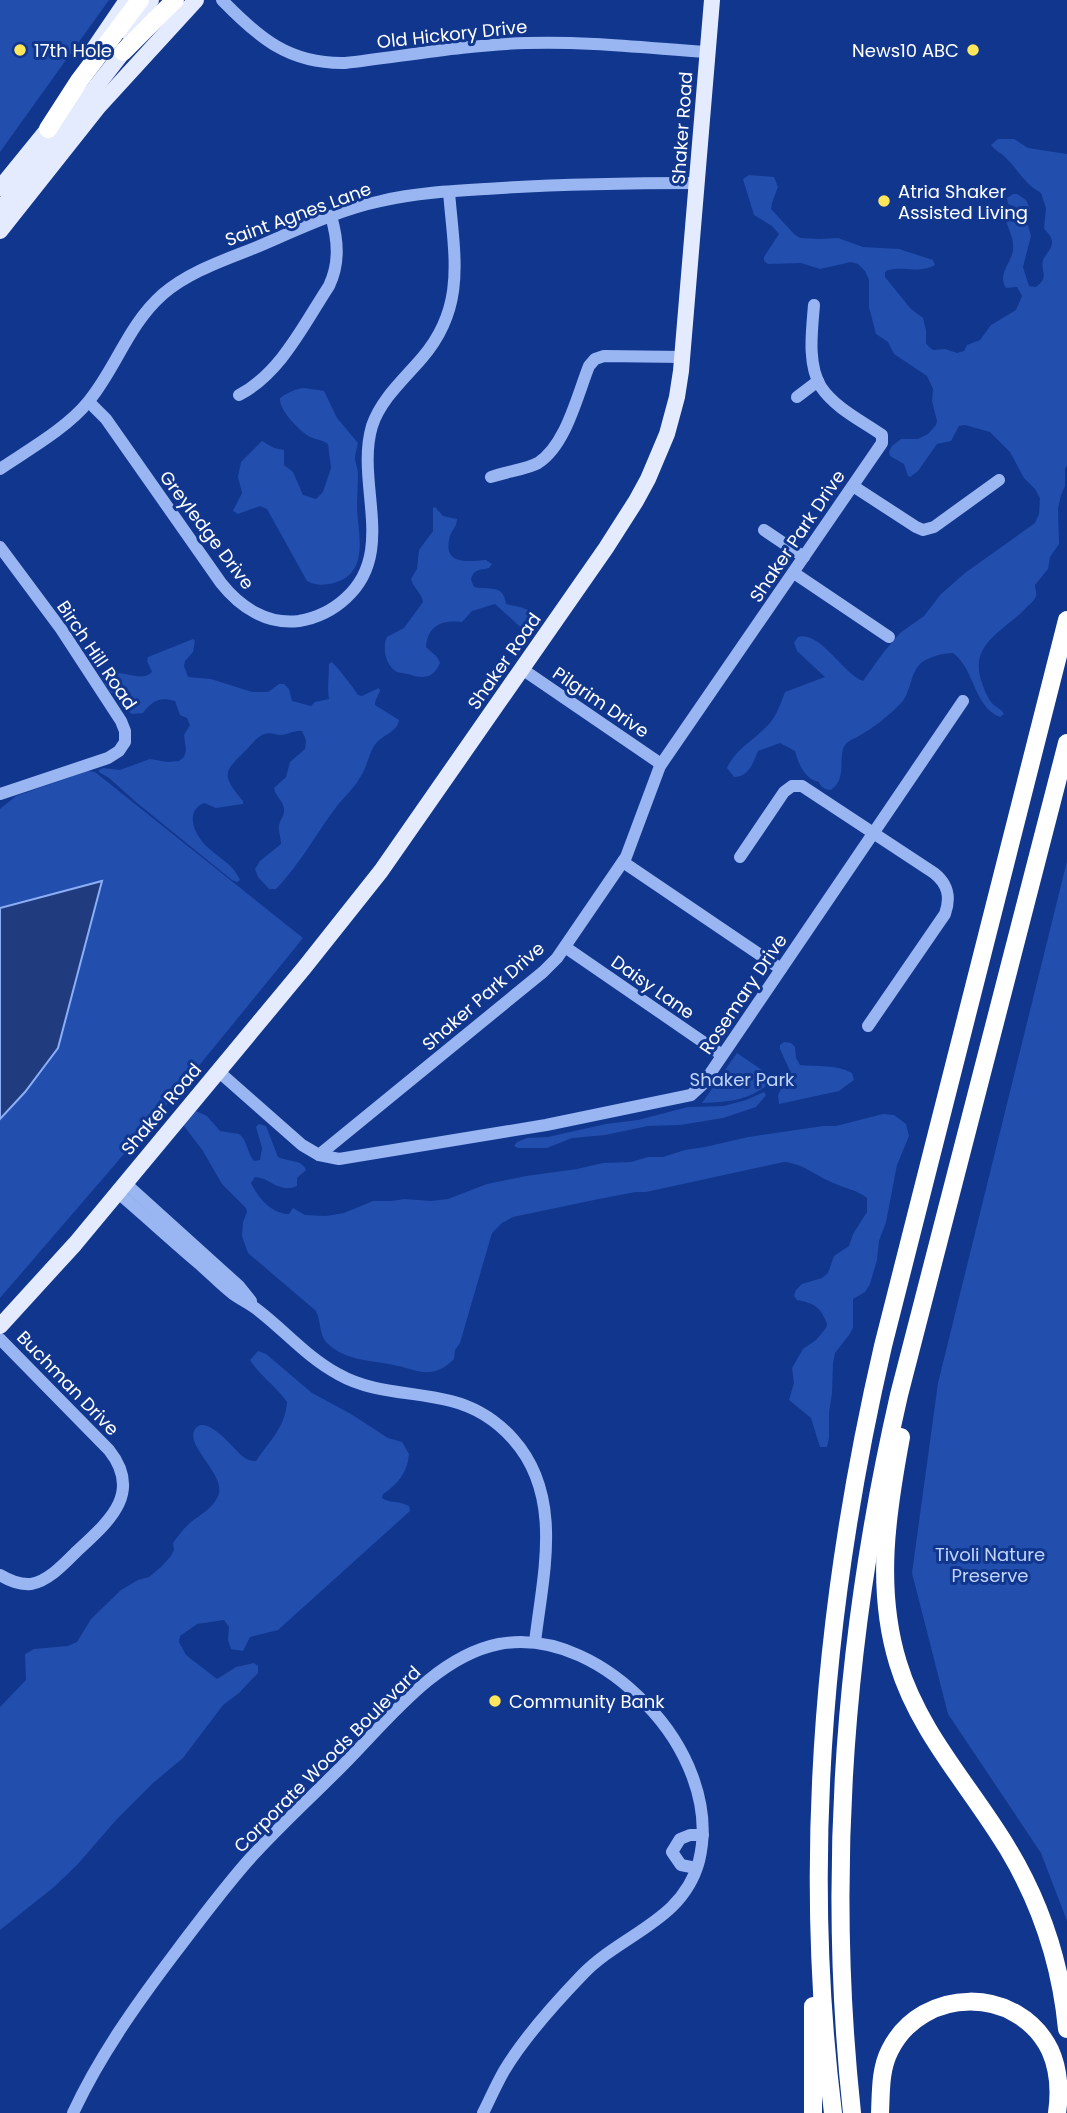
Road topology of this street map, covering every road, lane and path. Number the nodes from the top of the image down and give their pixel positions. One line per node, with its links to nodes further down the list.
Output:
1 (127, 0): 11 (main road)
2 (140, 0): 11 (highway)
3 (151, 0): 11 (main road)
4 (164, 0): 9 (main road)
5 (174, 0): 9 (highway)
6 (196, 0): 17 (main road)
7 (222, 0): 10 (street, Old Hickory Drive)
8 (712, 0): 10 (main road, Shaker Road)
9 (123, 52): 15 (main road)
10 (707, 52): 12 (main road, Shaker Road)
11 (48, 129): 13 (main road)
12 (697, 183): 14 (street, Saint Agnes Lane); 19 (main road, Shaker Road)
13 (0, 188)
14 (449, 191): 16 (street, Saint Agnes Lane); 23 (street, Greyledge Drive)
15 (0, 210)
16 (331, 216): 21 (street); 23 (street, Saint Agnes Lane)
17 (0, 231)
18 (814, 305): 20 (street)
19 (683, 357): 25 (street); 34 (main road, Shaker Road)
20 (818, 380): 22 (street); 27 (street, Shaker Park Drive)
21 (239, 395)
22 (797, 397)
23 (89, 402): 24 (street, Saint Agnes Lane)
24 (0, 469)
25 (491, 477)
26 (999, 480): 27 (street)
27 (853, 486): 30 (street, Shaker Park Drive)
28 (764, 530): 30 (street)
29 (0, 547): 38 (street, Birch Hill Road)
30 (804, 557): 31 (street, Shaker Park Drive)
31 (794, 573): 33 (street); 37 (street, Shaker Park Drive)
32 (1067, 620): 54 (highway)
33 (889, 637)
34 (522, 669): 37 (street, Pilgrim Drive); 46 (main road, Shaker Road)
35 (963, 701): 39 (street, Rosemary Drive)
36 (1067, 743): 49 (highway)
37 (662, 764): 41 (street, Shaker Park Drive)
38 (0, 794)
39 (874, 834): 40 (street); 43 (street, Rosemary Drive); 44 (street)
40 (740, 857)
41 (623, 862): 42 (street, Shaker Park Drive); 43 (street)
42 (565, 947): 45 (street, Daisy Lane); 47 (street, Shaker Park Drive)
43 (781, 969): 45 (street, Rosemary Drive)
44 (868, 1026)
45 (722, 1055): 47 (street, Rosemary Drive)
46 (218, 1071): 47 (street); 48 (main road, Shaker Road)
47 (319, 1155)
48 (121, 1187): 50 (main road, Shaker Road); 53 (street)
49 (932, 1270): 57 (highway); 62 (highway)
50 (0, 1326)
51 (0, 1339): 52 (street, Buchman Drive)
52 (0, 1575)
53 (535, 1642): 55 (street, Corporate Woods Boulevard); 58 (street, Corporate Woods Boulevard)
54 (820, 1831): 60 (highway); 61 (highway)
55 (703, 1835): 56 (street, Corporate Woods Boulevard); 56 (street)
56 (696, 1868): 59 (street, Corporate Woods Boulevard)
57 (1067, 2029)
58 (73, 2113)
59 (483, 2113)
60 (813, 2113)
61 (833, 2113)
62 (852, 2113)
63 (880, 2113): 64 (highway)
64 (1057, 2113)

